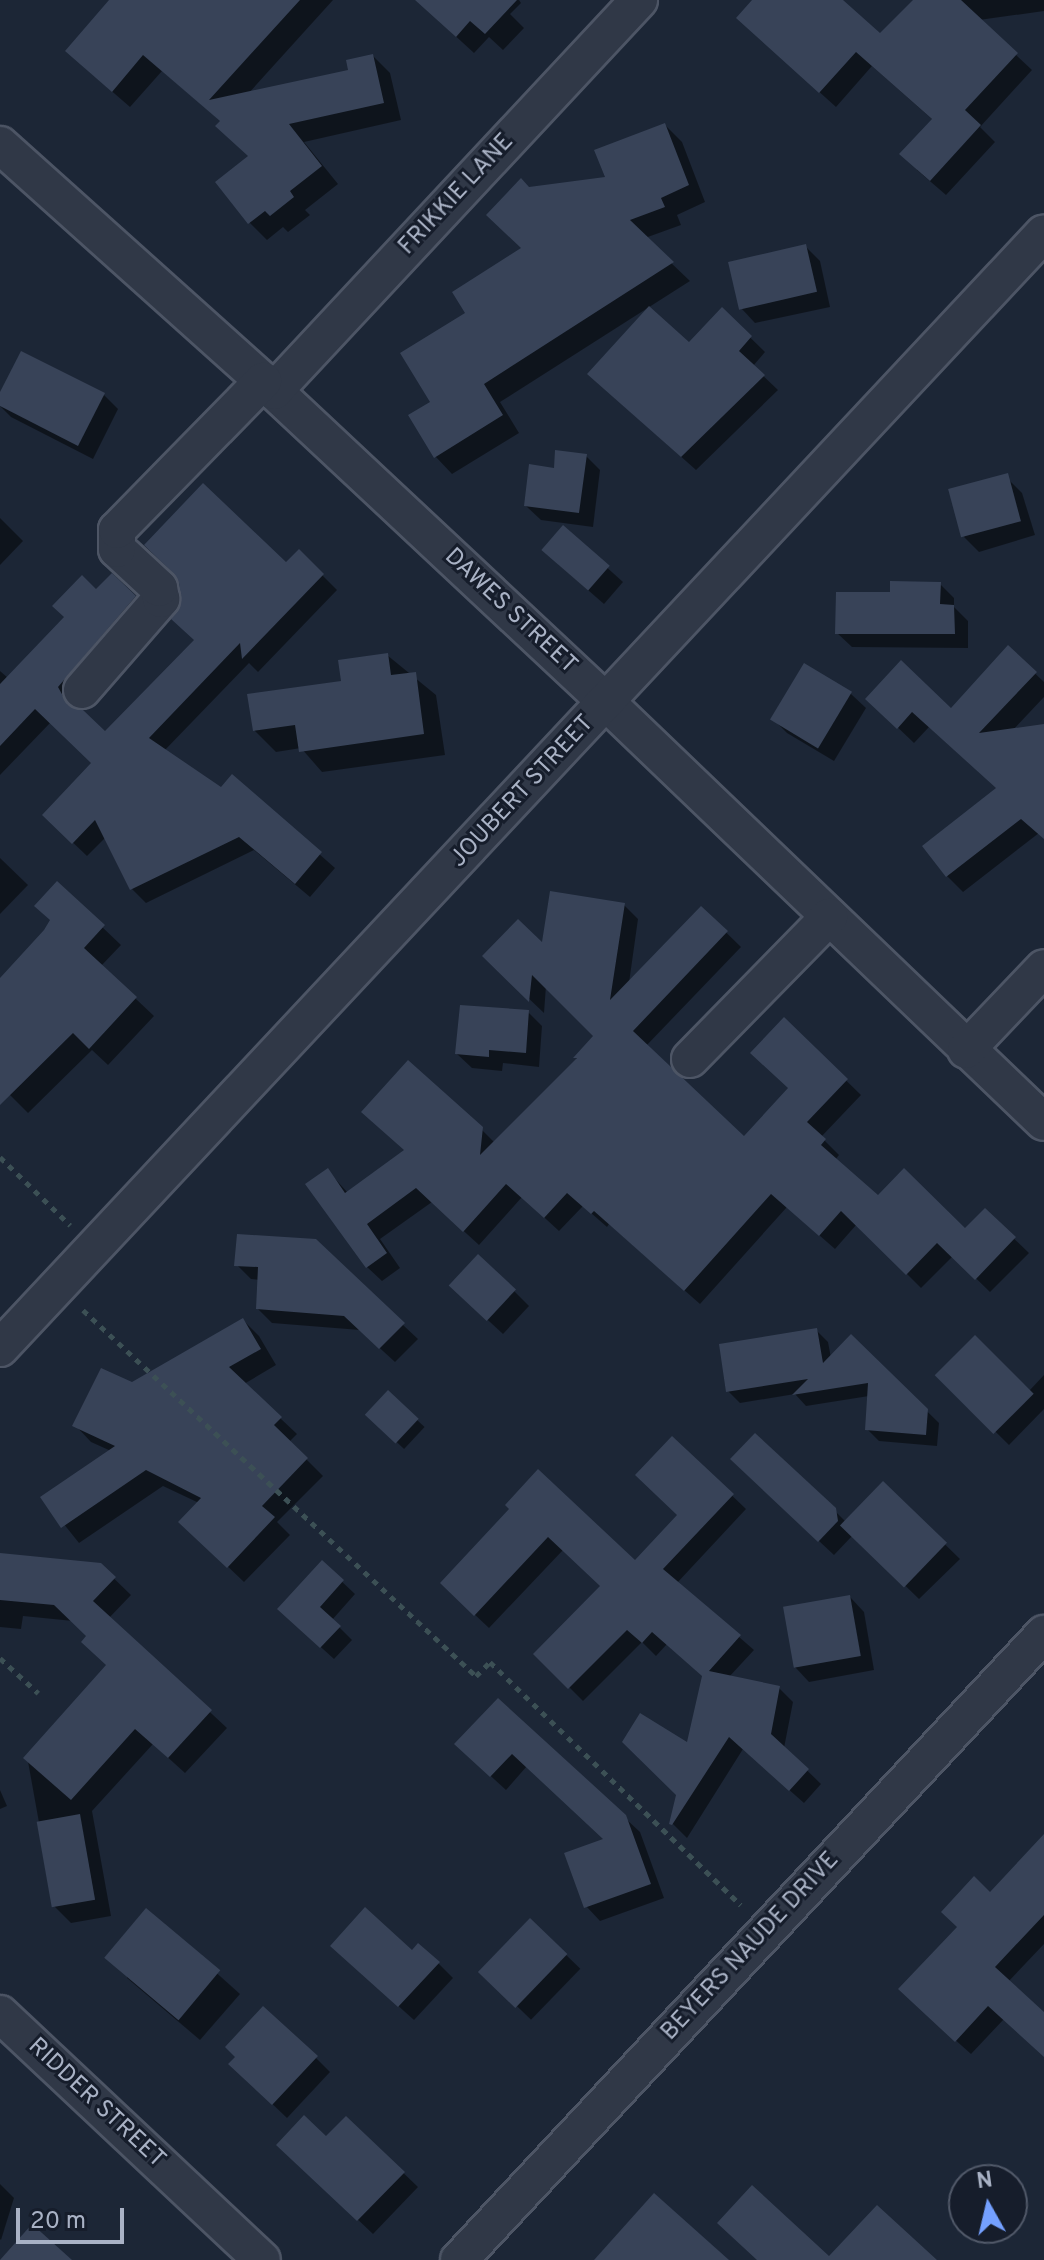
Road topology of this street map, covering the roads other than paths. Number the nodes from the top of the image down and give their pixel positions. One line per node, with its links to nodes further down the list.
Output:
1 (639, 0): 4 (street, FRIKKIE LANE)
2 (0, 145): 4 (street, DAWES STREET)
3 (1044, 233): 6 (street, JOUBERT STREET)
4 (269, 386): 5 (street, FRIKKIE LANE); 6 (street, DAWES STREET)
5 (82, 690)
6 (607, 703): 7 (street, DAWES STREET); 12 (street, JOUBERT STREET)
7 (829, 917): 9 (street, DAWES STREET); 10 (street)
8 (1044, 968): 9 (street)
9 (966, 1050): 11 (street, DAWES STREET)
10 (690, 1059)
11 (1044, 1122)
12 (0, 1348)
13 (1044, 1634): 16 (street, BEYERS NAUDE DRIVE)
14 (0, 2014): 15 (street, RIDDER STREET)
15 (262, 2260)
16 (459, 2260)

